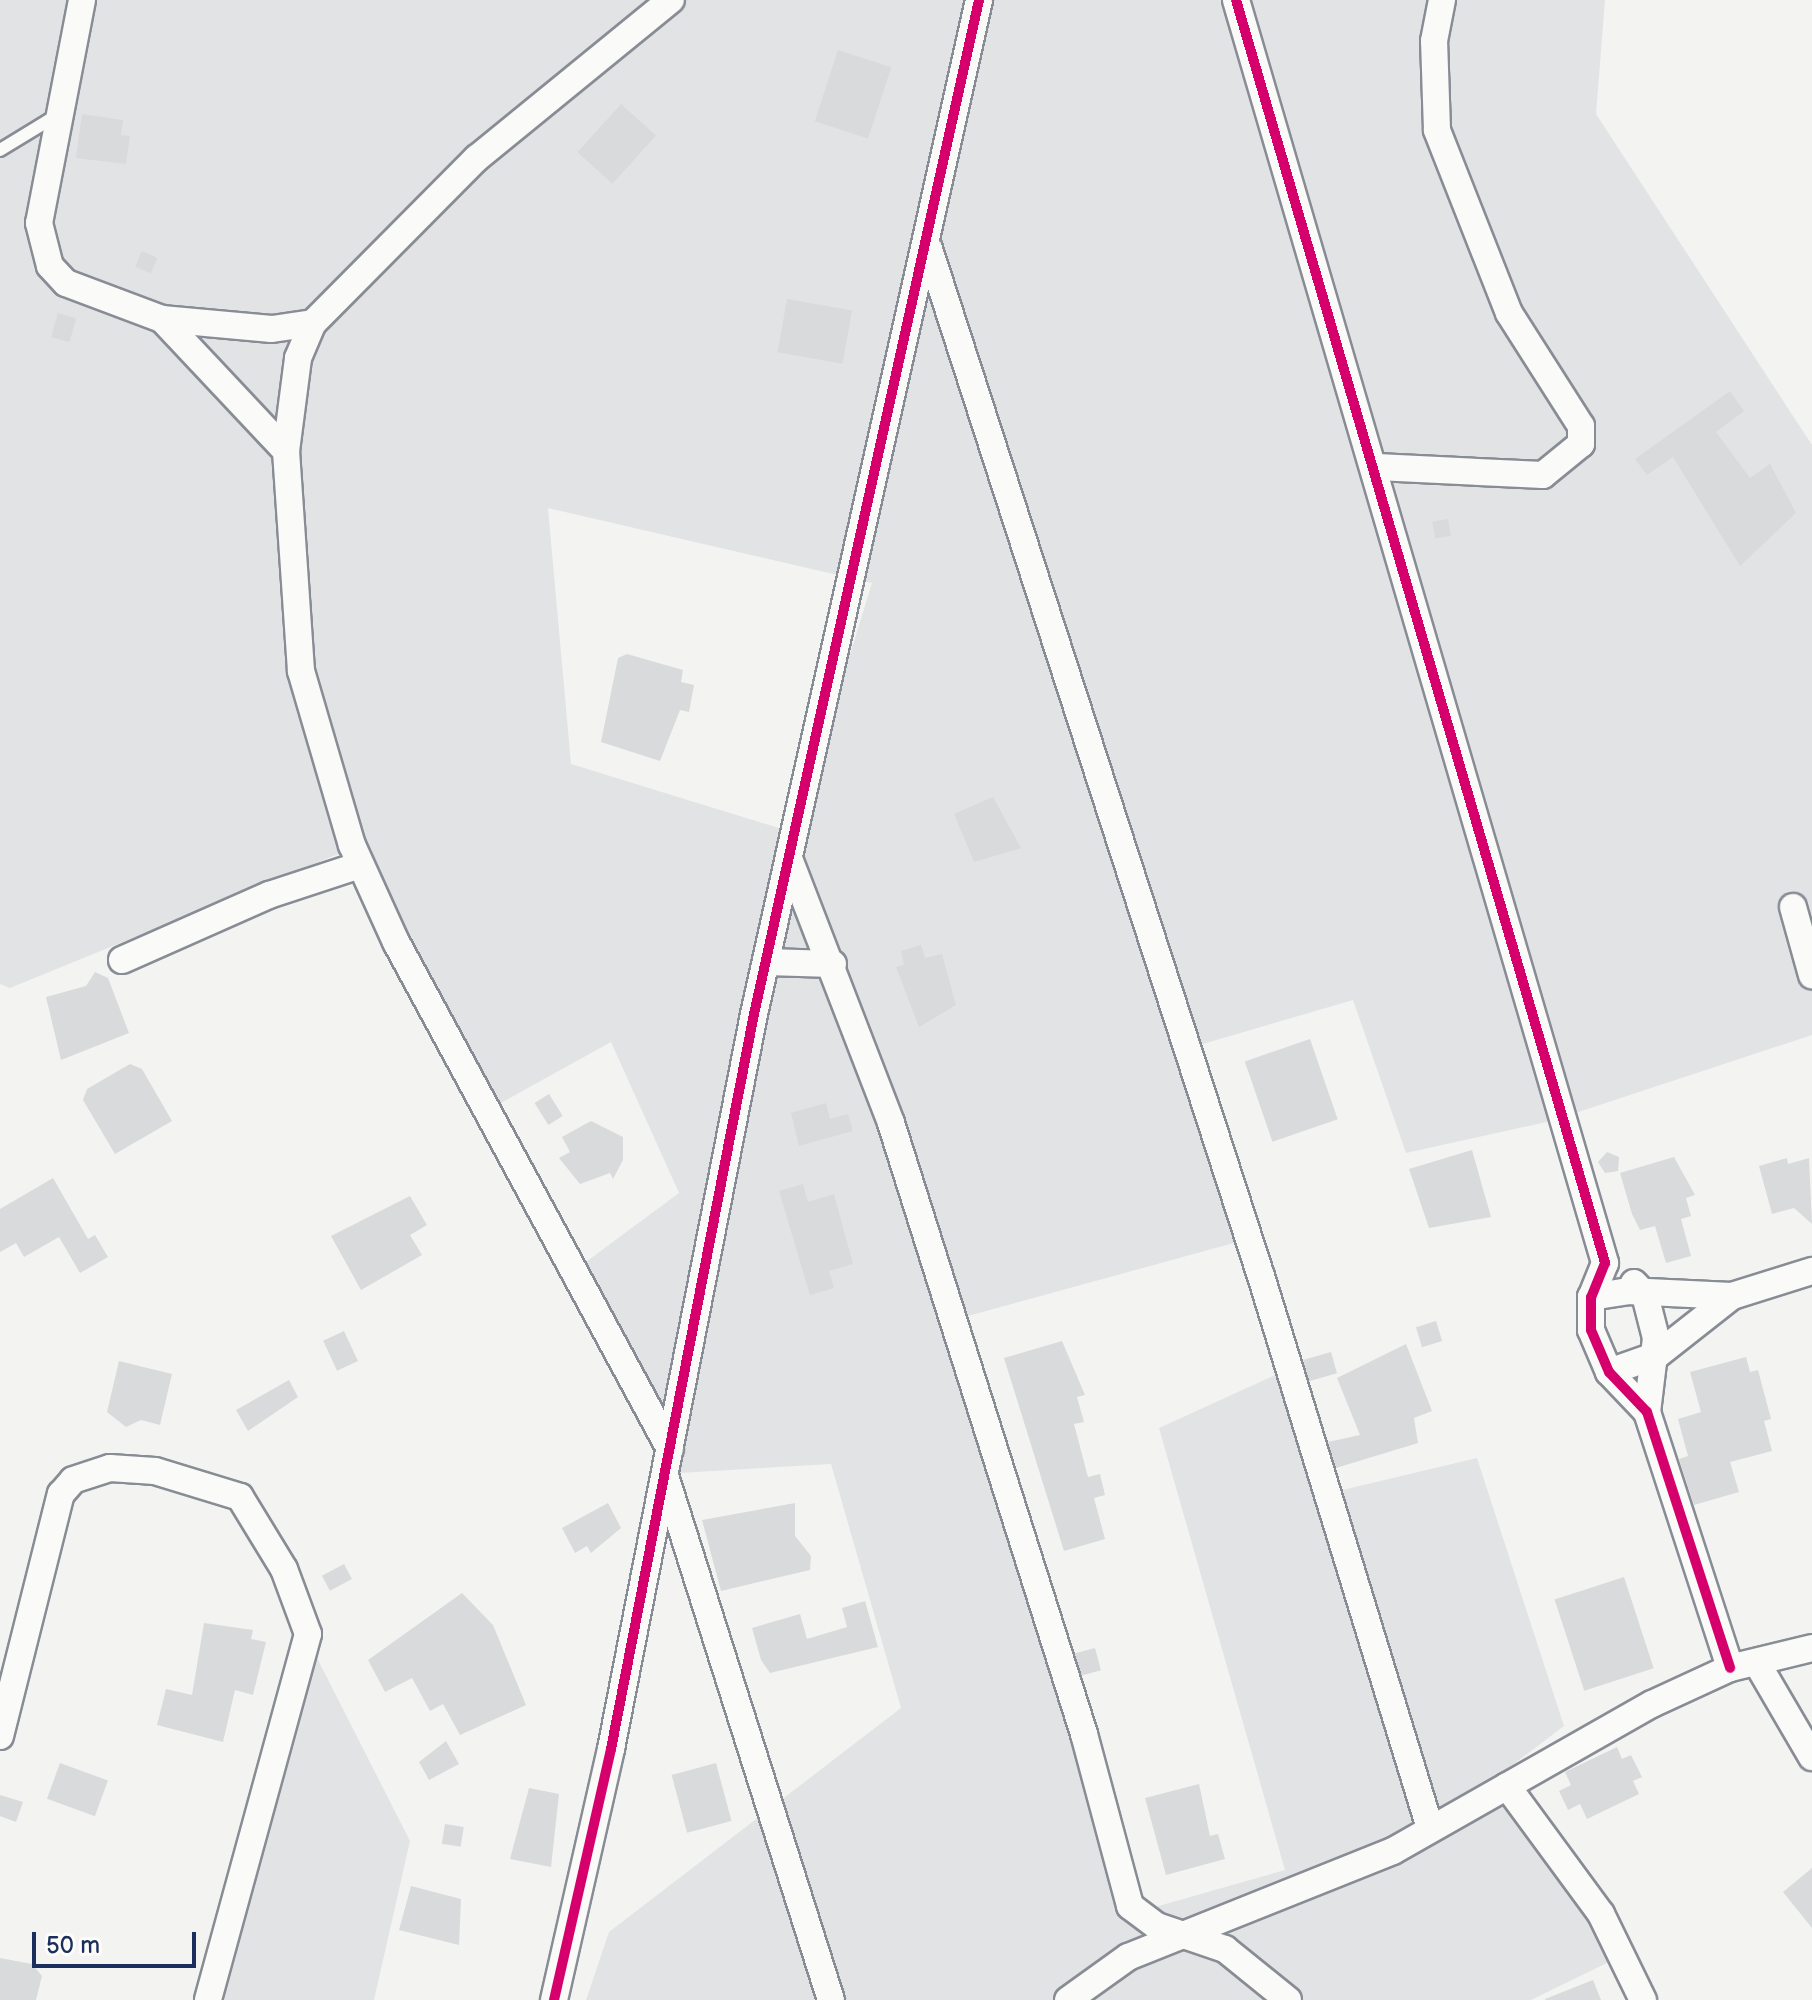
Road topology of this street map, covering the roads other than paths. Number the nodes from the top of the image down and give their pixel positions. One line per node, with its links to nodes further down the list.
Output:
1 (82, 0): 6 (street)
2 (671, 0): 10 (street)
3 (979, 0): 8 (street)
4 (1236, 0): 12 (street)
5 (1442, 0): 12 (street)
6 (61, 113): 7 (lane); 9 (street)
7 (0, 150)
8 (929, 249): 13 (street); 36 (street)
9 (162, 319): 10 (street); 11 (street)
10 (313, 323): 11 (street)
11 (286, 451): 14 (street)
12 (1377, 467): 20 (street)
13 (790, 861): 17 (street); 18 (street)
14 (360, 865): 16 (street); 28 (street)
15 (1793, 907): 19 (street)
16 (122, 960)
17 (766, 962): 18 (street); 28 (street)
18 (833, 964): 37 (street)
19 (1812, 975)
20 (1605, 1263): 22 (street); 24 (street)
21 (1812, 1271): 23 (street)
22 (1645, 1295): 23 (street); 24 (street); 25 (street)
23 (1732, 1296): 25 (street)
24 (1591, 1297): 26 (street)
25 (1657, 1355): 26 (street); 27 (street)
26 (1609, 1372): 27 (street)
27 (1647, 1412): 32 (street)
28 (670, 1449): 29 (street)
29 (665, 1475): 39 (street); 40 (street)
30 (1812, 1648): 31 (street)
31 (1757, 1663): 32 (street); 34 (street)
32 (1730, 1668): 35 (street)
33 (0, 1736): 38 (street)
34 (1812, 1757)
35 (1507, 1786): 36 (street); 43 (street)
36 (1430, 1828): 37 (street)
37 (1190, 1932): 41 (street); 42 (street)
38 (208, 2000)
39 (554, 2000)
40 (831, 2000)
41 (1068, 2000)
42 (1288, 2000)
43 (1643, 2000)

